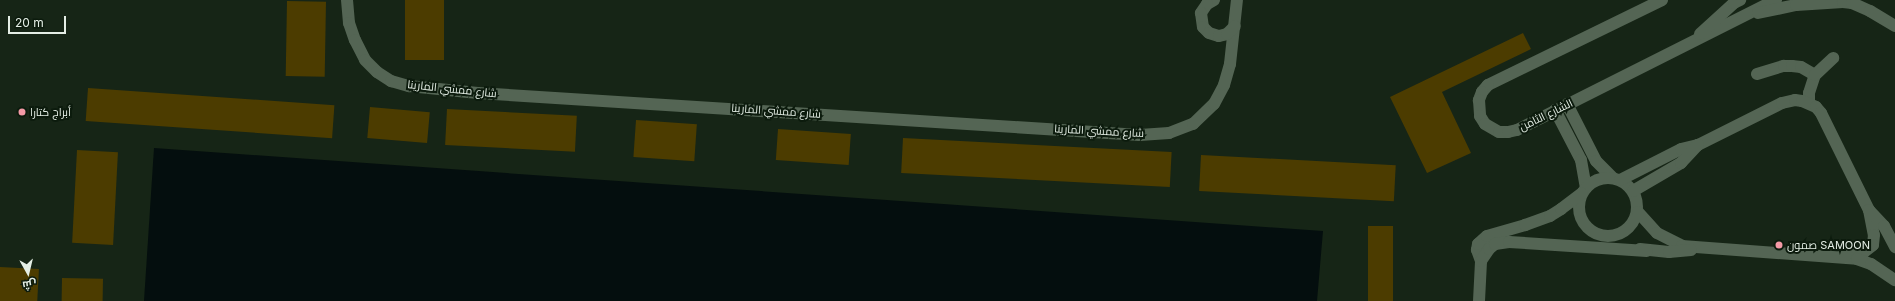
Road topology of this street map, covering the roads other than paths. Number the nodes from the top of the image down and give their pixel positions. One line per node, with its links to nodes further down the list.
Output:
1 (347, 0): 8 (street, شارع ممشي المارينا)
2 (1214, 0): 8 (street)
3 (1237, 0): 8 (street)
4 (1662, 0): 16 (street, الشارع الثامن)
5 (1740, 0): 10 (street)
6 (1776, 0): 7 (street, الشارع الثامن)
7 (1745, 15): 9 (street); 10 (street, الشارع الثامن)
8 (1235, 26)
9 (1895, 26)
10 (1687, 45): 15 (street, الشارع الثامن)
11 (1833, 58): 13 (street)
12 (1757, 74): 13 (street)
13 (1815, 76): 14 (street)
14 (1809, 103): 17 (street); 21 (street)
15 (1567, 104): 16 (street, الشارع الثامن); 18 (street)
16 (1555, 110): 19 (street)
17 (1698, 145): 18 (street); 20 (street)
18 (1617, 179): 19 (street); 20 (street)
19 (1584, 191): 23 (street); 28 (street)
20 (1633, 191): 22 (street)
21 (1869, 210): 24 (street); 27 (street)
22 (1638, 212): 23 (street); 25 (street)
23 (1608, 236): 26 (street)
24 (1895, 247)
25 (1696, 248): 26 (street); 27 (street)
26 (1647, 251): 28 (street)
27 (1841, 257): 29 (street)
28 (1482, 261): 30 (street)
29 (1895, 280)
30 (1479, 301)

